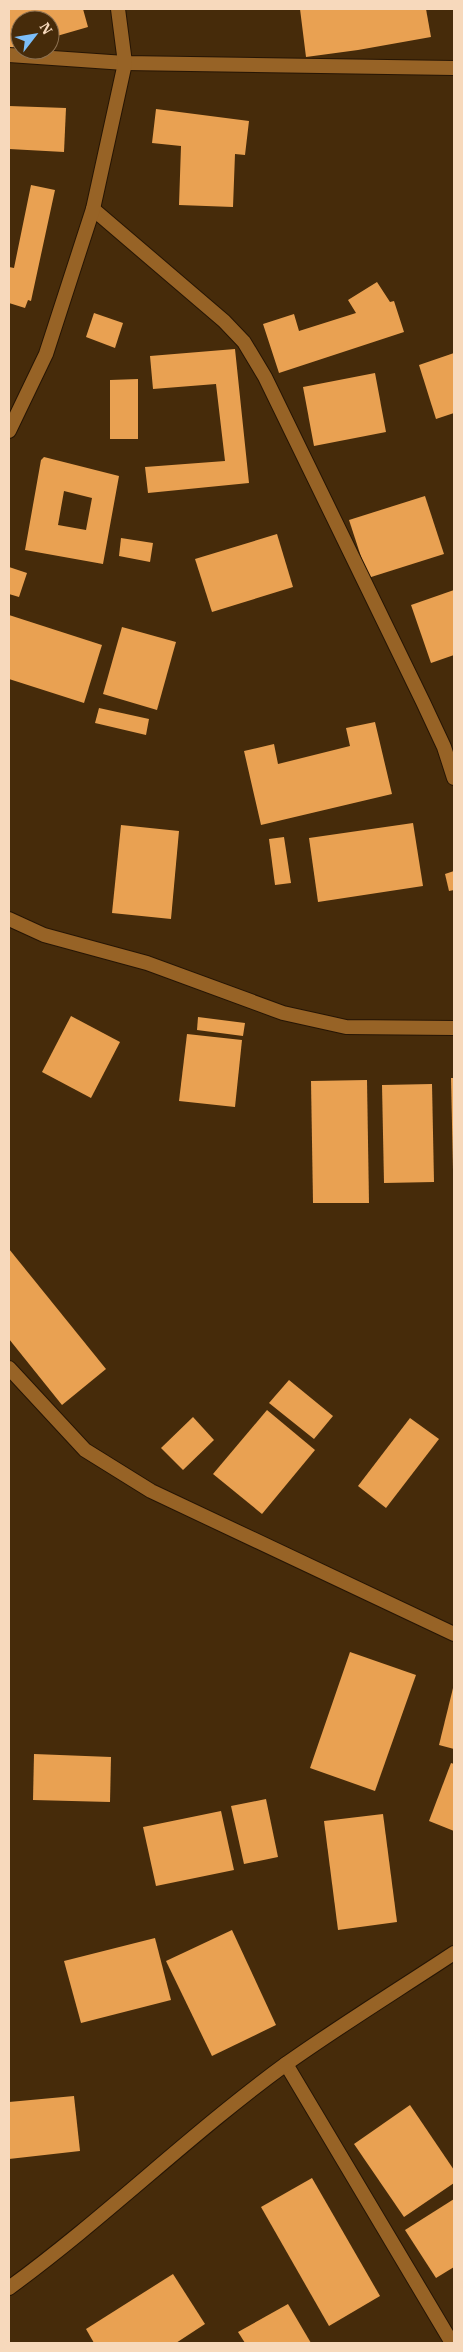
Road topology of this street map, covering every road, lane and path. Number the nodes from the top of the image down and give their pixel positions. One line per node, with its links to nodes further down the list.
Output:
1 (118, 9): 3 (street)
2 (9, 55): 3 (street)
3 (125, 63): 4 (street); 5 (street)
4 (454, 68)
5 (93, 209): 6 (street); 7 (street)
6 (9, 431)
7 (454, 778)
8 (9, 919): 9 (street)
9 (454, 1028)
10 (9, 1368): 11 (street)
11 (454, 1634)
12 (454, 1953): 13 (street)
13 (286, 2064): 14 (street); 15 (street)
14 (9, 2288)
15 (452, 2343)

